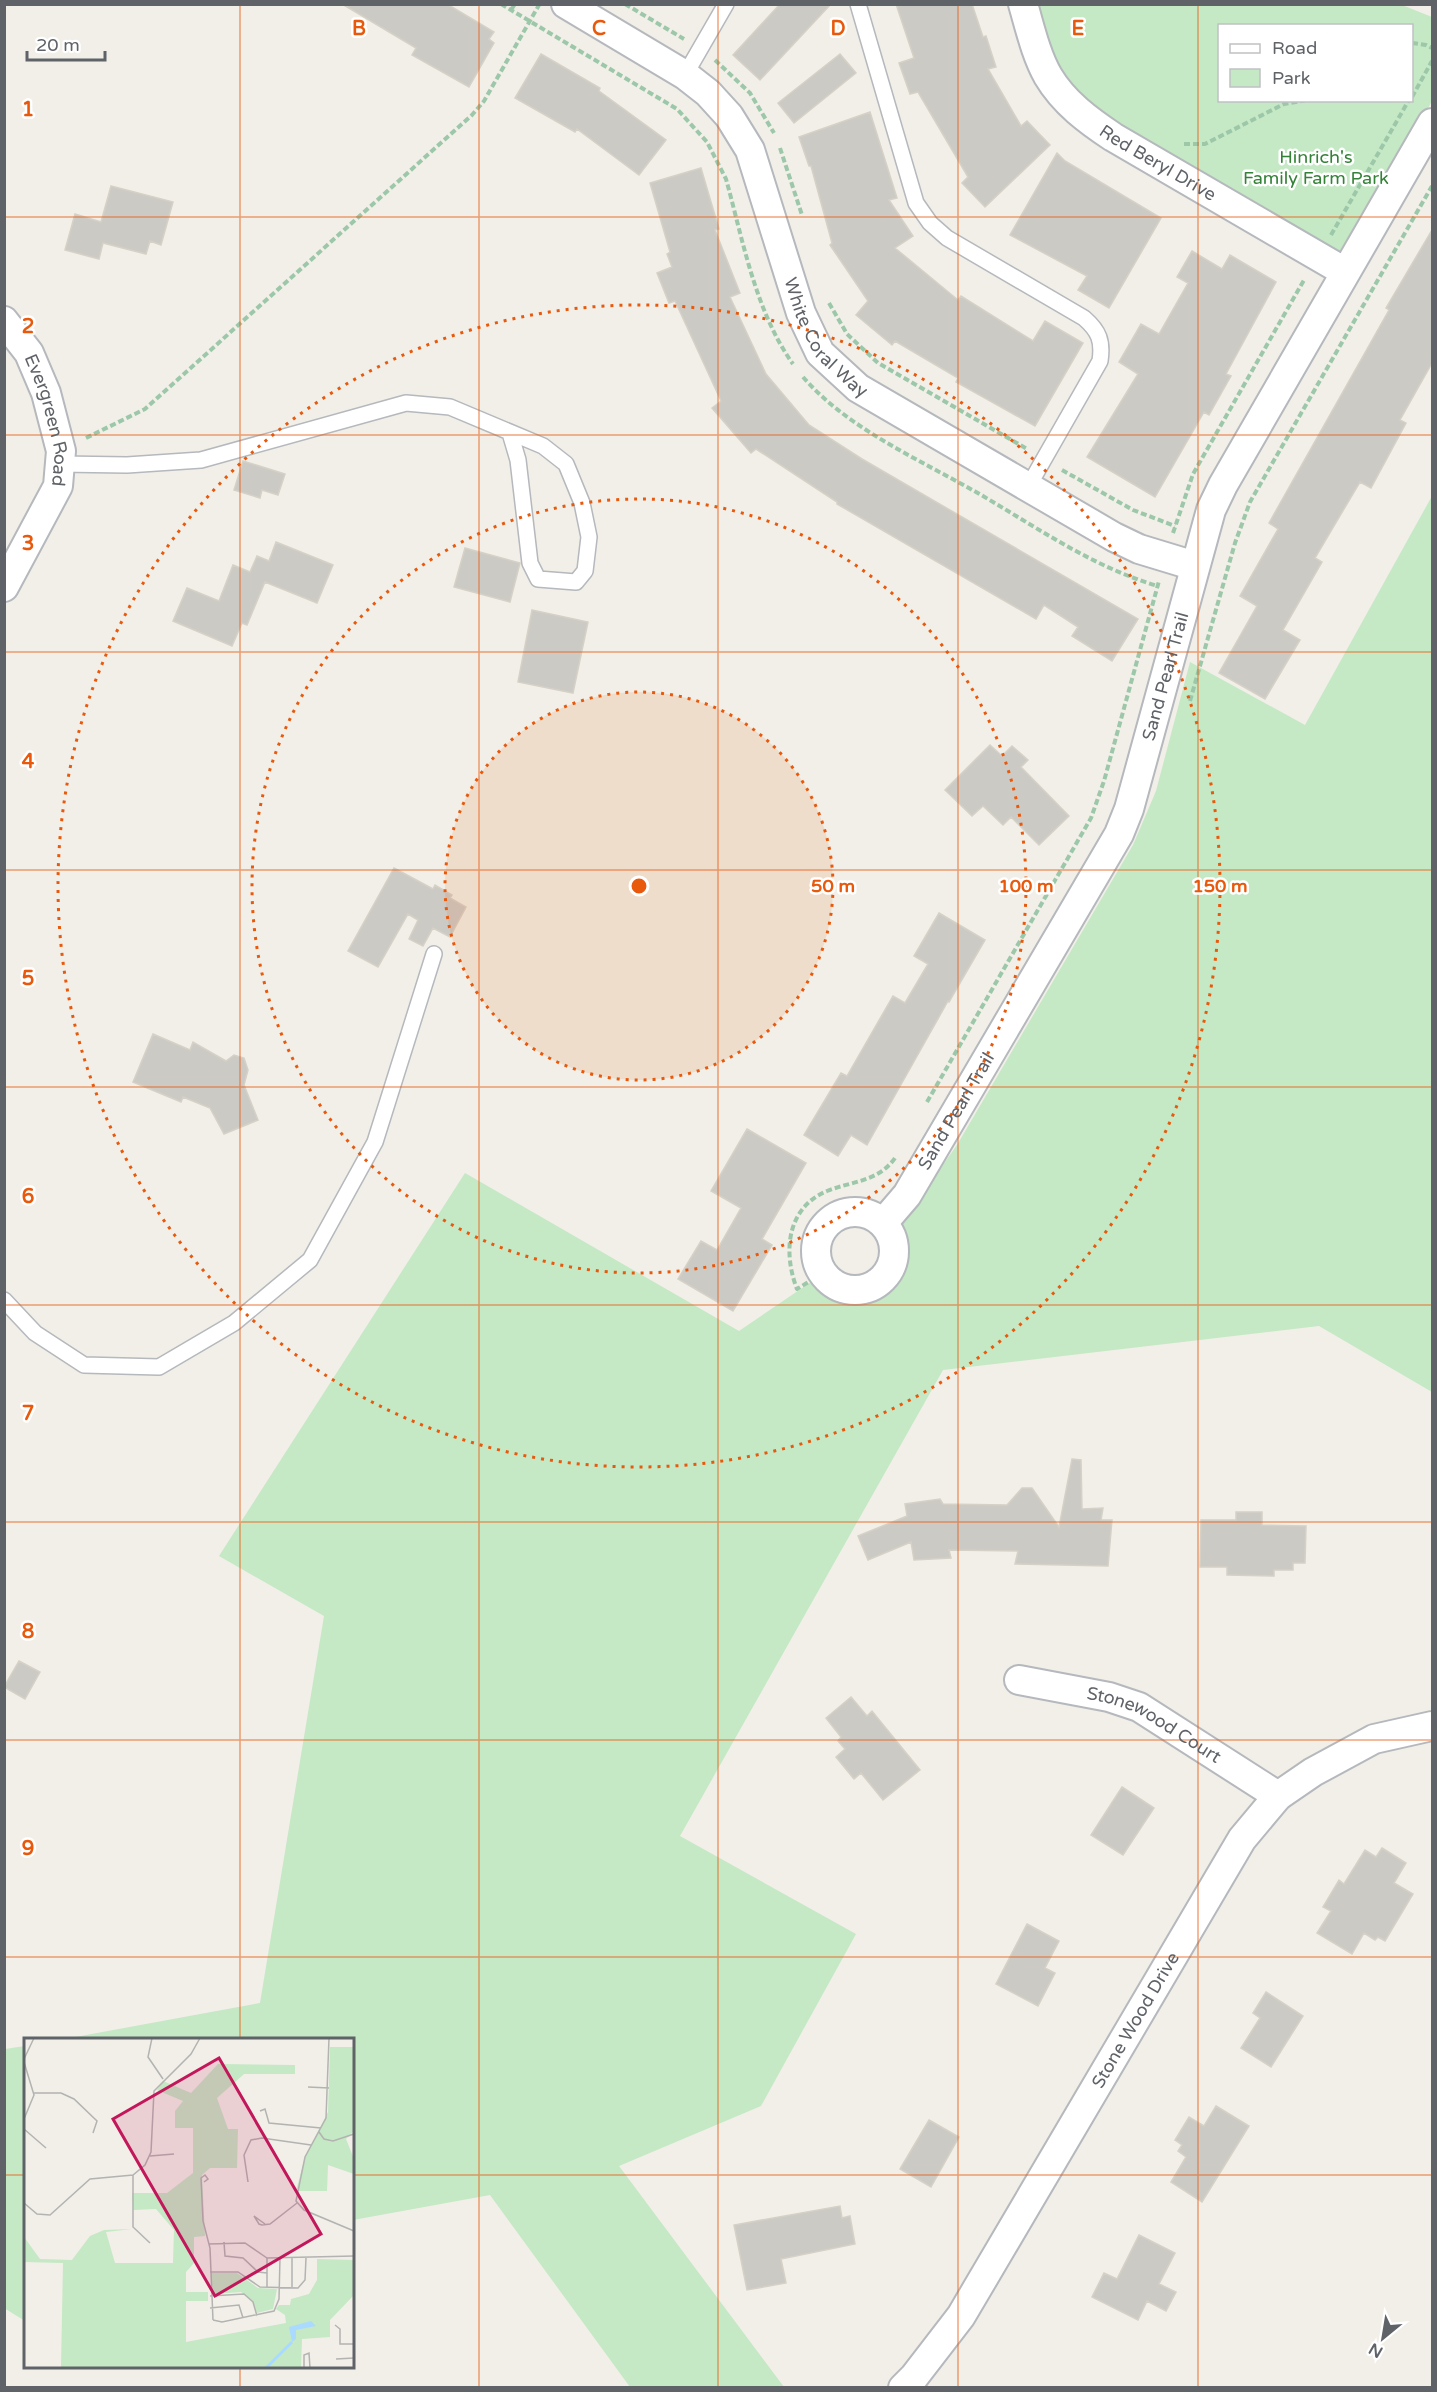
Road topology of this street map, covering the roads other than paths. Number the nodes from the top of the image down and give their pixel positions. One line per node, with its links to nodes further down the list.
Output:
1 (566, 4): 5 (street, White Coral Way)
2 (726, 4): 5 (lane)
3 (858, 4): 11 (lane)
4 (1023, 4): 7 (street, Red Beryl Drive)
5 (684, 75): 11 (street, White Coral Way)
6 (1432, 123): 7 (street, Sand Pearl Trail)
7 (1345, 272): 12 (street, Sand Pearl Trail)
8 (4, 321): 10 (street, Evergreen Road)
9 (510, 433): 9 (lane); 10 (lane)
10 (60, 457): 13 (street, Evergreen Road)
11 (1028, 487): 12 (street, White Coral Way)
12 (1195, 566): 15 (street, Sand Pearl Trail)
13 (4, 587)
14 (434, 954): 16 (lane)
15 (883, 1223): 15 (street)
16 (4, 1300)
17 (1019, 1680): 19 (street, Stonewood Court)
18 (1432, 1726): 19 (street, Stone Wood Drive)
19 (1278, 1796): 20 (street, Stone Wood Drive)
20 (903, 2388)

